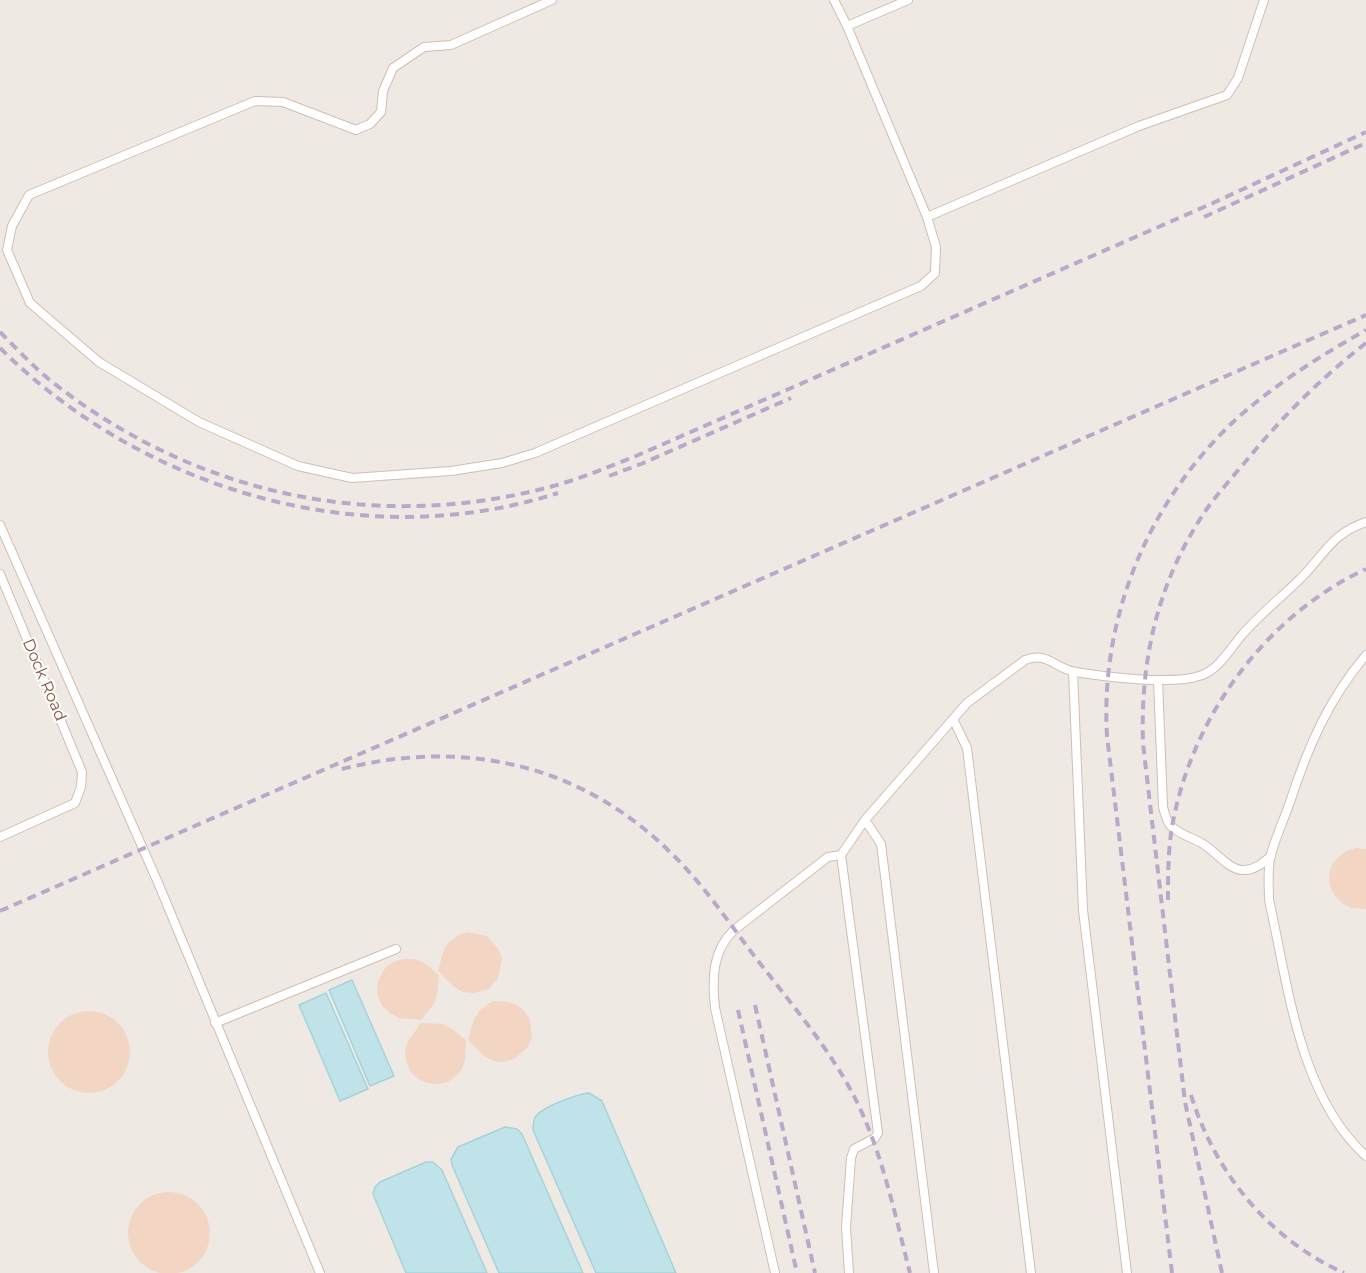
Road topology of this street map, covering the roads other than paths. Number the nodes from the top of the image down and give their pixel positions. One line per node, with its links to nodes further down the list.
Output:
1 (552, 0): 7 (lane)
2 (834, 0): 6 (lane)
3 (908, 0): 5 (lane)
4 (1264, 0): 7 (lane)
5 (893, 3): 6 (lane)
6 (847, 26): 7 (lane)
7 (927, 217)
8 (1366, 522): 13 (lane)
9 (0, 525): 20 (lane)
10 (0, 574): 16 (lane, Dock Road)
11 (1366, 655): 18 (lane)
12 (1073, 672): 13 (lane); 14 (lane); 27 (lane)
13 (1158, 680): 18 (lane)
14 (953, 719): 15 (lane); 26 (lane)
15 (865, 820): 17 (lane); 25 (lane)
16 (0, 837)
17 (841, 855): 23 (lane); 24 (lane)
18 (1271, 856): 21 (lane)
19 (396, 949): 20 (lane)
20 (215, 1023): 22 (lane)
21 (1366, 1156)
22 (320, 1273)
23 (776, 1273)
24 (849, 1273)
25 (934, 1273)
26 (1031, 1273)
27 (1127, 1273)

